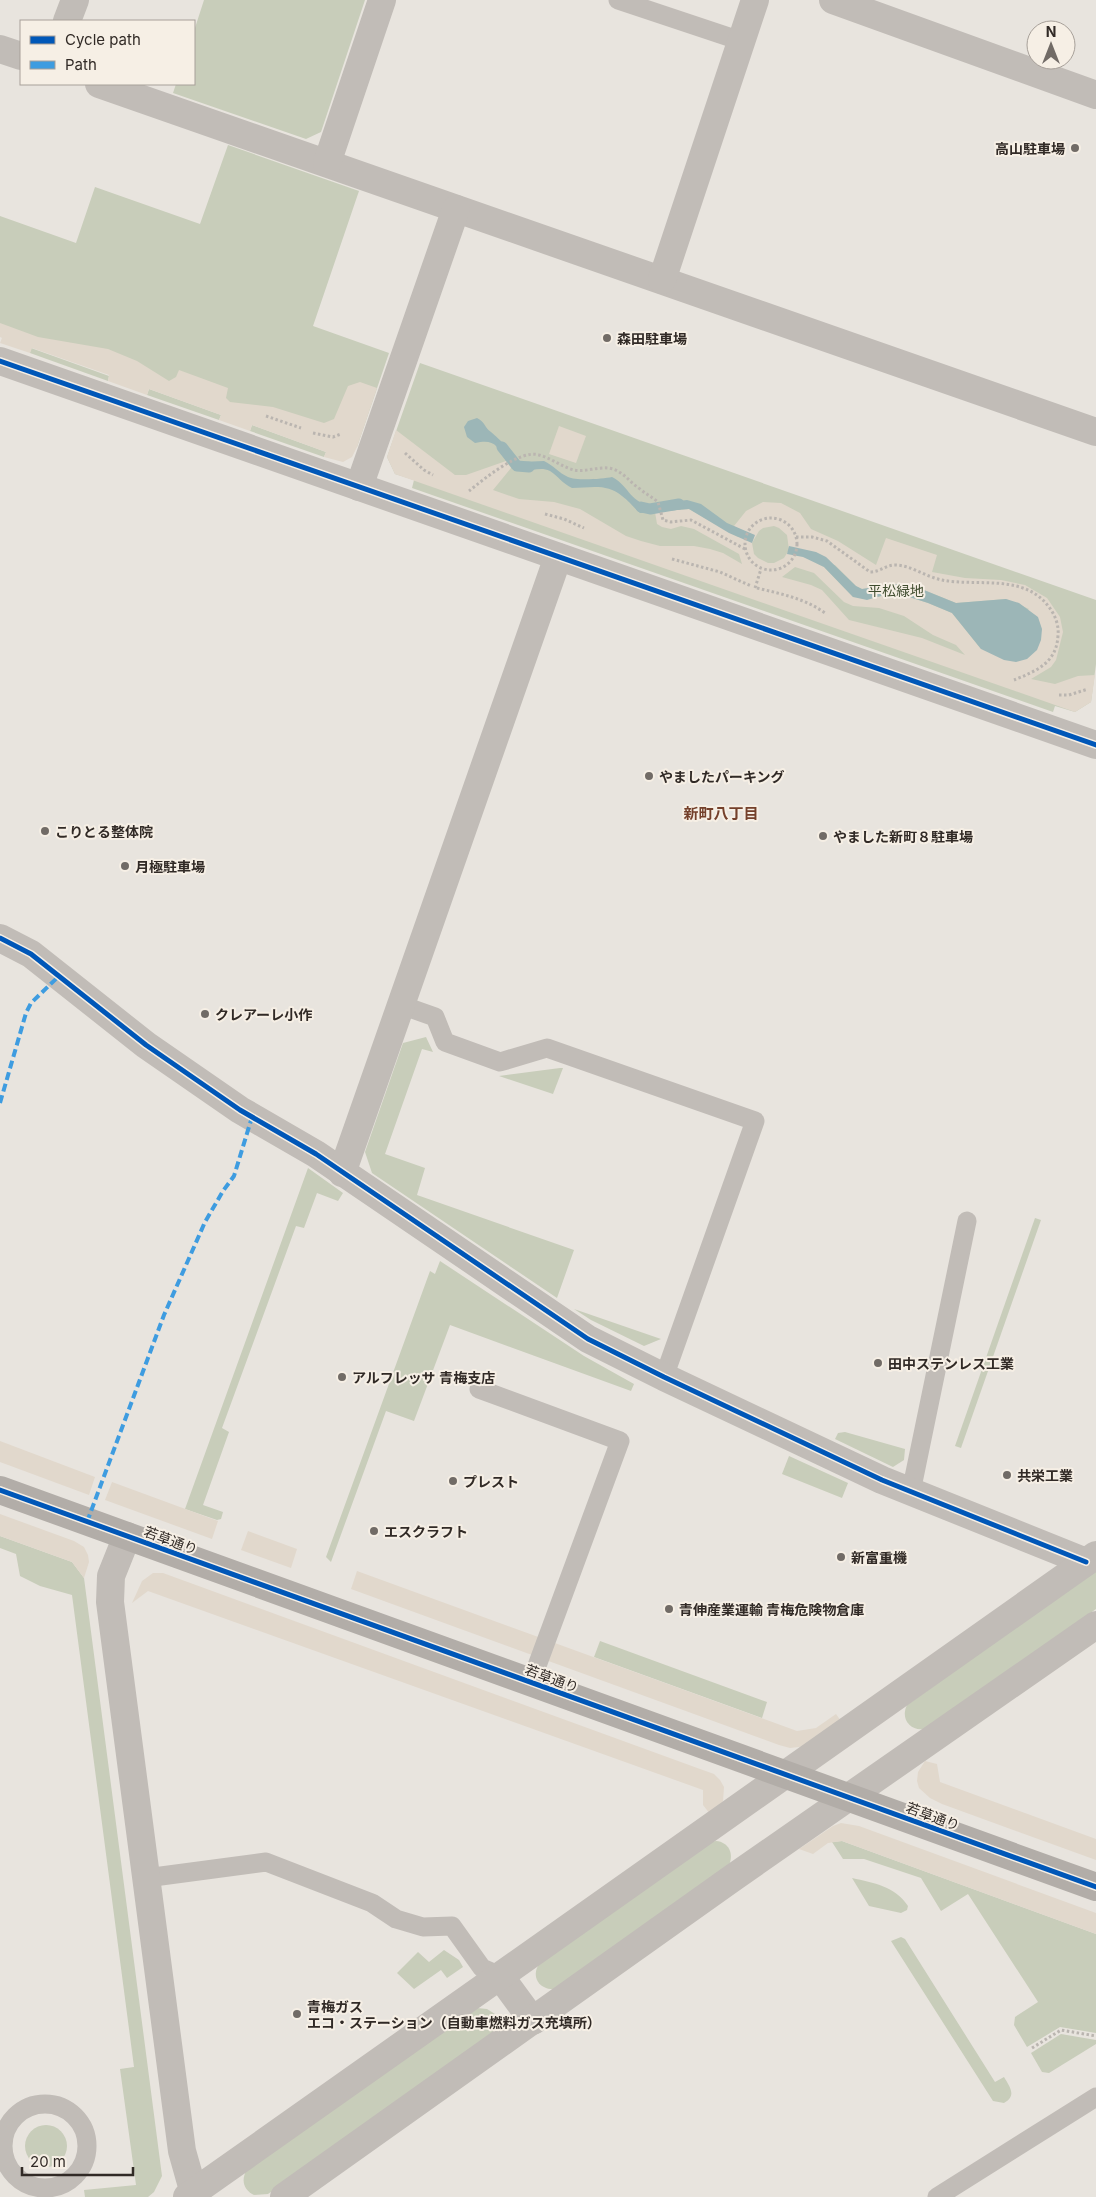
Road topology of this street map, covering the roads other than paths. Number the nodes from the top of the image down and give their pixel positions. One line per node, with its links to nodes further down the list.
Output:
1 (75, 0): 6 (street)
2 (382, 0): 12 (street)
3 (618, 0): 7 (lane)
4 (755, 0): 7 (street)
5 (833, 0): 11 (street)
6 (67, 20)
7 (741, 41): 14 (street)
8 (0, 49): 9 (street)
9 (20, 56)
10 (102, 85): 12 (street)
11 (1096, 95)
12 (327, 164): 13 (street)
13 (456, 209): 14 (street); 17 (street)
14 (662, 280): 16 (street)
15 (0, 361): 17 (street)
16 (1096, 432)
17 (359, 487): 18 (street)
18 (558, 557): 19 (street); 21 (street)
19 (1096, 745)
20 (0, 938): 22 (street)
21 (401, 1005): 22 (street); 24 (lane)
22 (342, 1173): 24 (street)
23 (967, 1221): 27 (lane)
24 (664, 1377): 27 (street)
25 (479, 1389): 31 (lane)
26 (0, 1490): 28 (street, 若草通り)
27 (911, 1492): 29 (street)
28 (127, 1536): 31 (street, 若草通り); 34 (street)
29 (1091, 1558): 32 (street)
30 (1096, 1625): 33 (street)
31 (531, 1682): 32 (street, 若草通り)
32 (784, 1774): 33 (street, 若草通り); 36 (street)
33 (850, 1798): 35 (street, 若草通り); 37 (street)
34 (146, 1878): 36 (lane); 42 (street)
35 (1096, 1887)
36 (500, 1976): 37 (street); 42 (street)
37 (533, 2020): 43 (street)
38 (1096, 2097): 44 (lane)
39 (4, 2121): 40 (lane); 41 (lane)
40 (2, 2152): 41 (lane)
41 (52, 2192)
42 (192, 2195)
43 (284, 2197)
44 (937, 2197)

